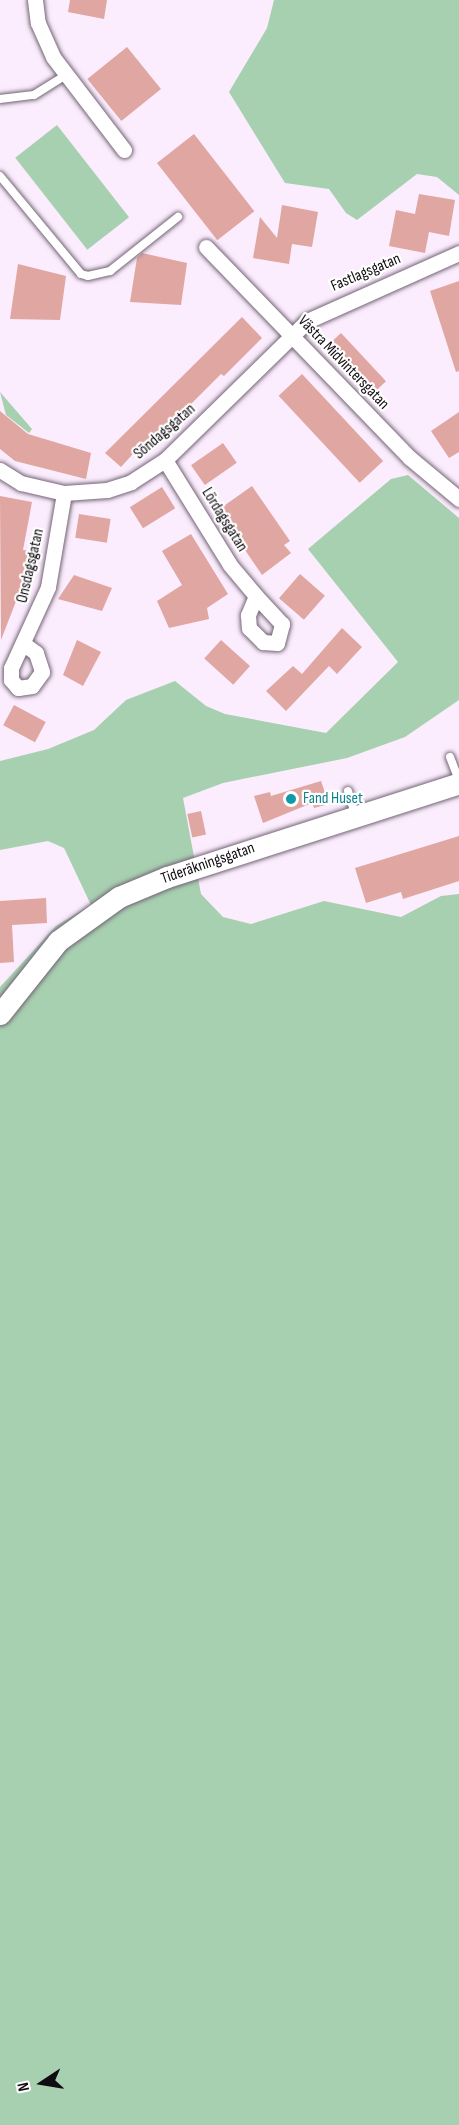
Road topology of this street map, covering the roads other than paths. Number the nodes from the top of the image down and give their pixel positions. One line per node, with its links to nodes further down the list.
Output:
1 (35, 0): 2 (street)
2 (65, 76): 3 (lane); 4 (street)
3 (0, 99)
4 (124, 150)
5 (0, 176): 6 (lane)
6 (178, 217)
7 (206, 247): 9 (street, Västra Midvintersgatan)
8 (459, 254): 9 (street, Fastlagsgatan)
9 (291, 334): 10 (street, Söndagsgatan); 13 (street, Västra Midvintersgatan)
10 (165, 460): 12 (street, Söndagsgatan); 14 (street, Lördagsgatan)
11 (0, 470): 12 (street, Söndagsgatan)
12 (64, 493): 15 (street, Onsdagsgatan)
13 (459, 500)
14 (256, 596)
15 (24, 644)
16 (450, 757): 17 (lane)
17 (459, 781): 19 (street, Tideräkningsgatan)
18 (348, 791): 19 (lane)
19 (355, 816): 20 (street, Tideräkningsgatan)
20 (0, 1014)

